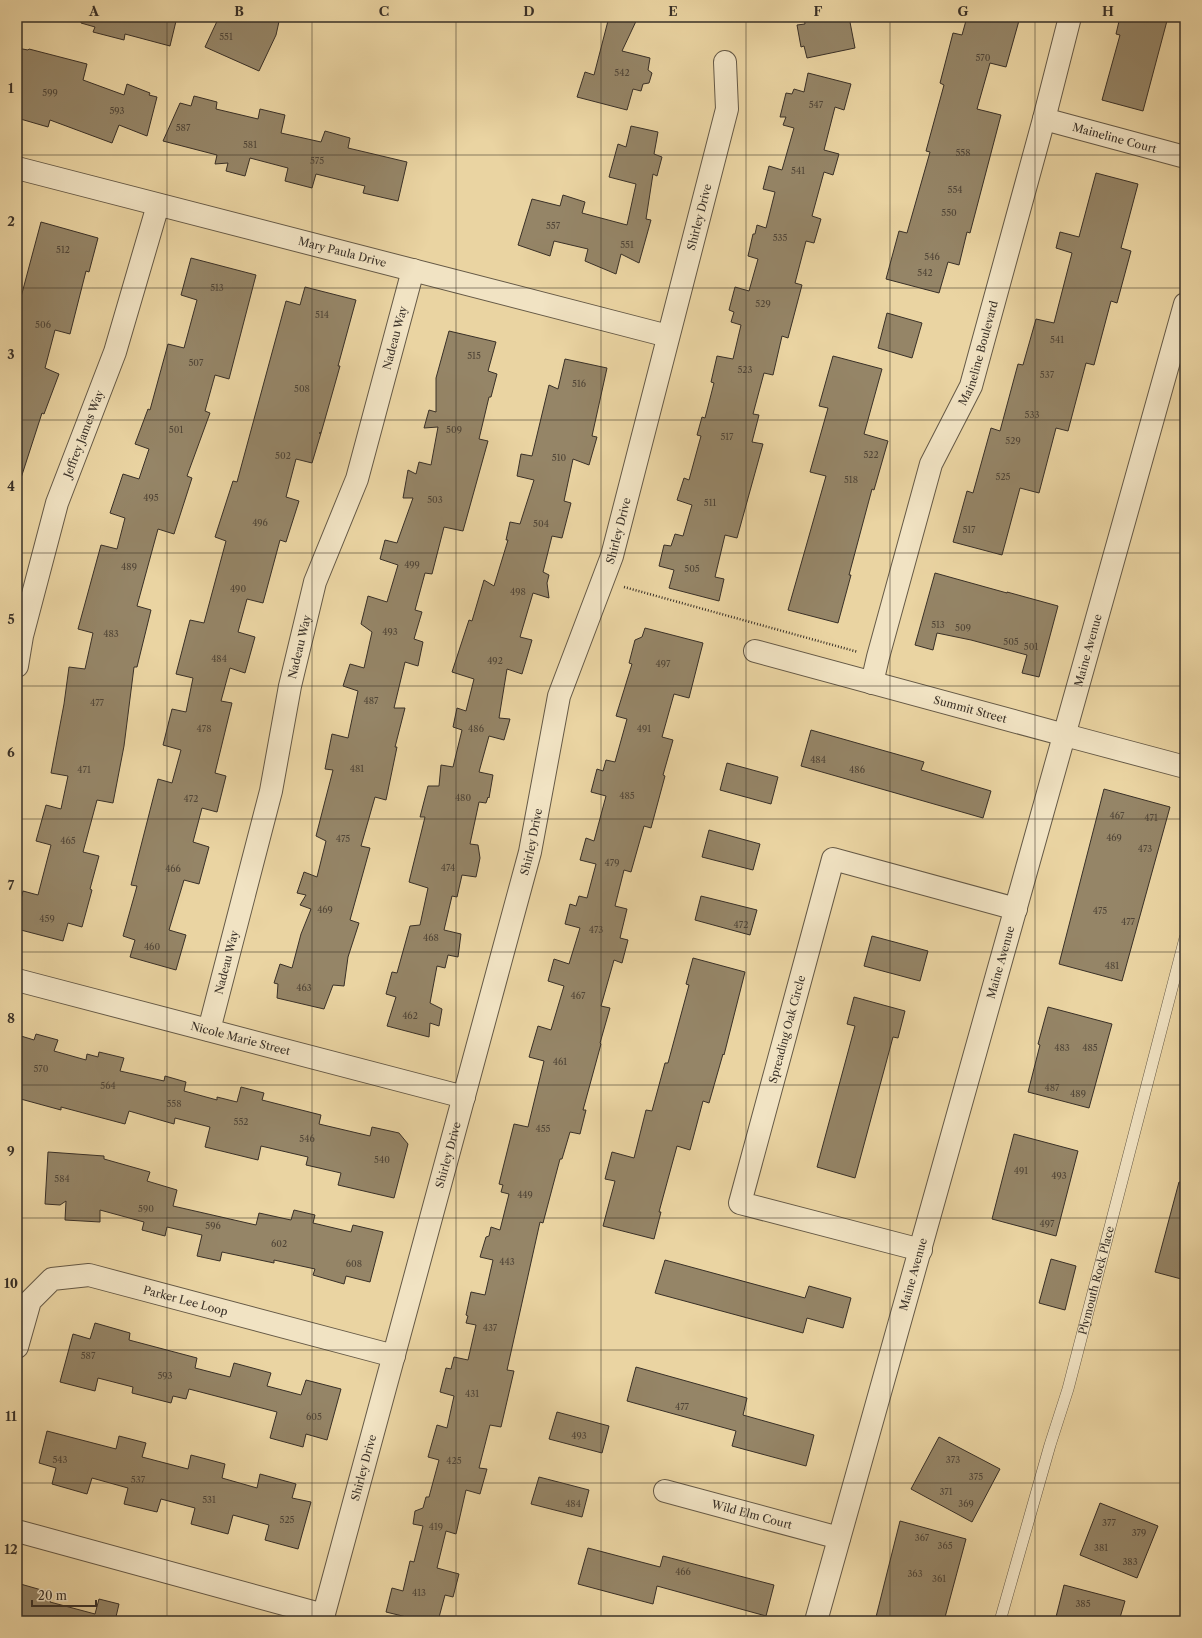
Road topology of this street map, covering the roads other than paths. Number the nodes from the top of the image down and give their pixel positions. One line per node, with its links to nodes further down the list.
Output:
1 (1070, 17): 3 (street, Maineline Boulevard)
2 (725, 62): 9 (street, Shirley Drive)
3 (1044, 119): 4 (street, Maineline Court); 12 (street, Maineline Boulevard)
4 (1185, 157)
5 (17, 168): 6 (street, Mary Paula Drive)
6 (158, 204): 7 (street, Mary Paula Drive); 11 (street, Jeffrey James Way)
7 (413, 270): 9 (street, Mary Paula Drive); 18 (street, Nadeau Way)
8 (1185, 304): 13 (street, Maine Avenue)
9 (668, 336): 19 (street, Shirley Drive)
10 (755, 651): 12 (street, Summit Street)
11 (17, 666)
12 (872, 683): 13 (street, Summit Street)
13 (1065, 735): 14 (street, Summit Street); 15 (street, Maine Avenue)
14 (1185, 767)
15 (1016, 909): 20 (street, Maine Avenue); 20 (street, Spreading Oak Circle)
16 (1185, 938): 28 (lane, Plymouth Rock Place)
17 (17, 980): 18 (street, Nicole Marie Street)
18 (209, 1030): 19 (street, Nicole Marie Street)
19 (464, 1097): 22 (street, Shirley Drive)
20 (921, 1250): 25 (street, Maine Avenue)
21 (17, 1347): 22 (street, Parker Lee Loop)
22 (394, 1356): 26 (street, Shirley Drive)
23 (665, 1491): 25 (street, Wild Elm Court)
24 (17, 1531): 26 (street)
25 (839, 1538): 27 (street, Maine Avenue)
26 (323, 1618)
27 (816, 1621)
28 (1000, 1621)

